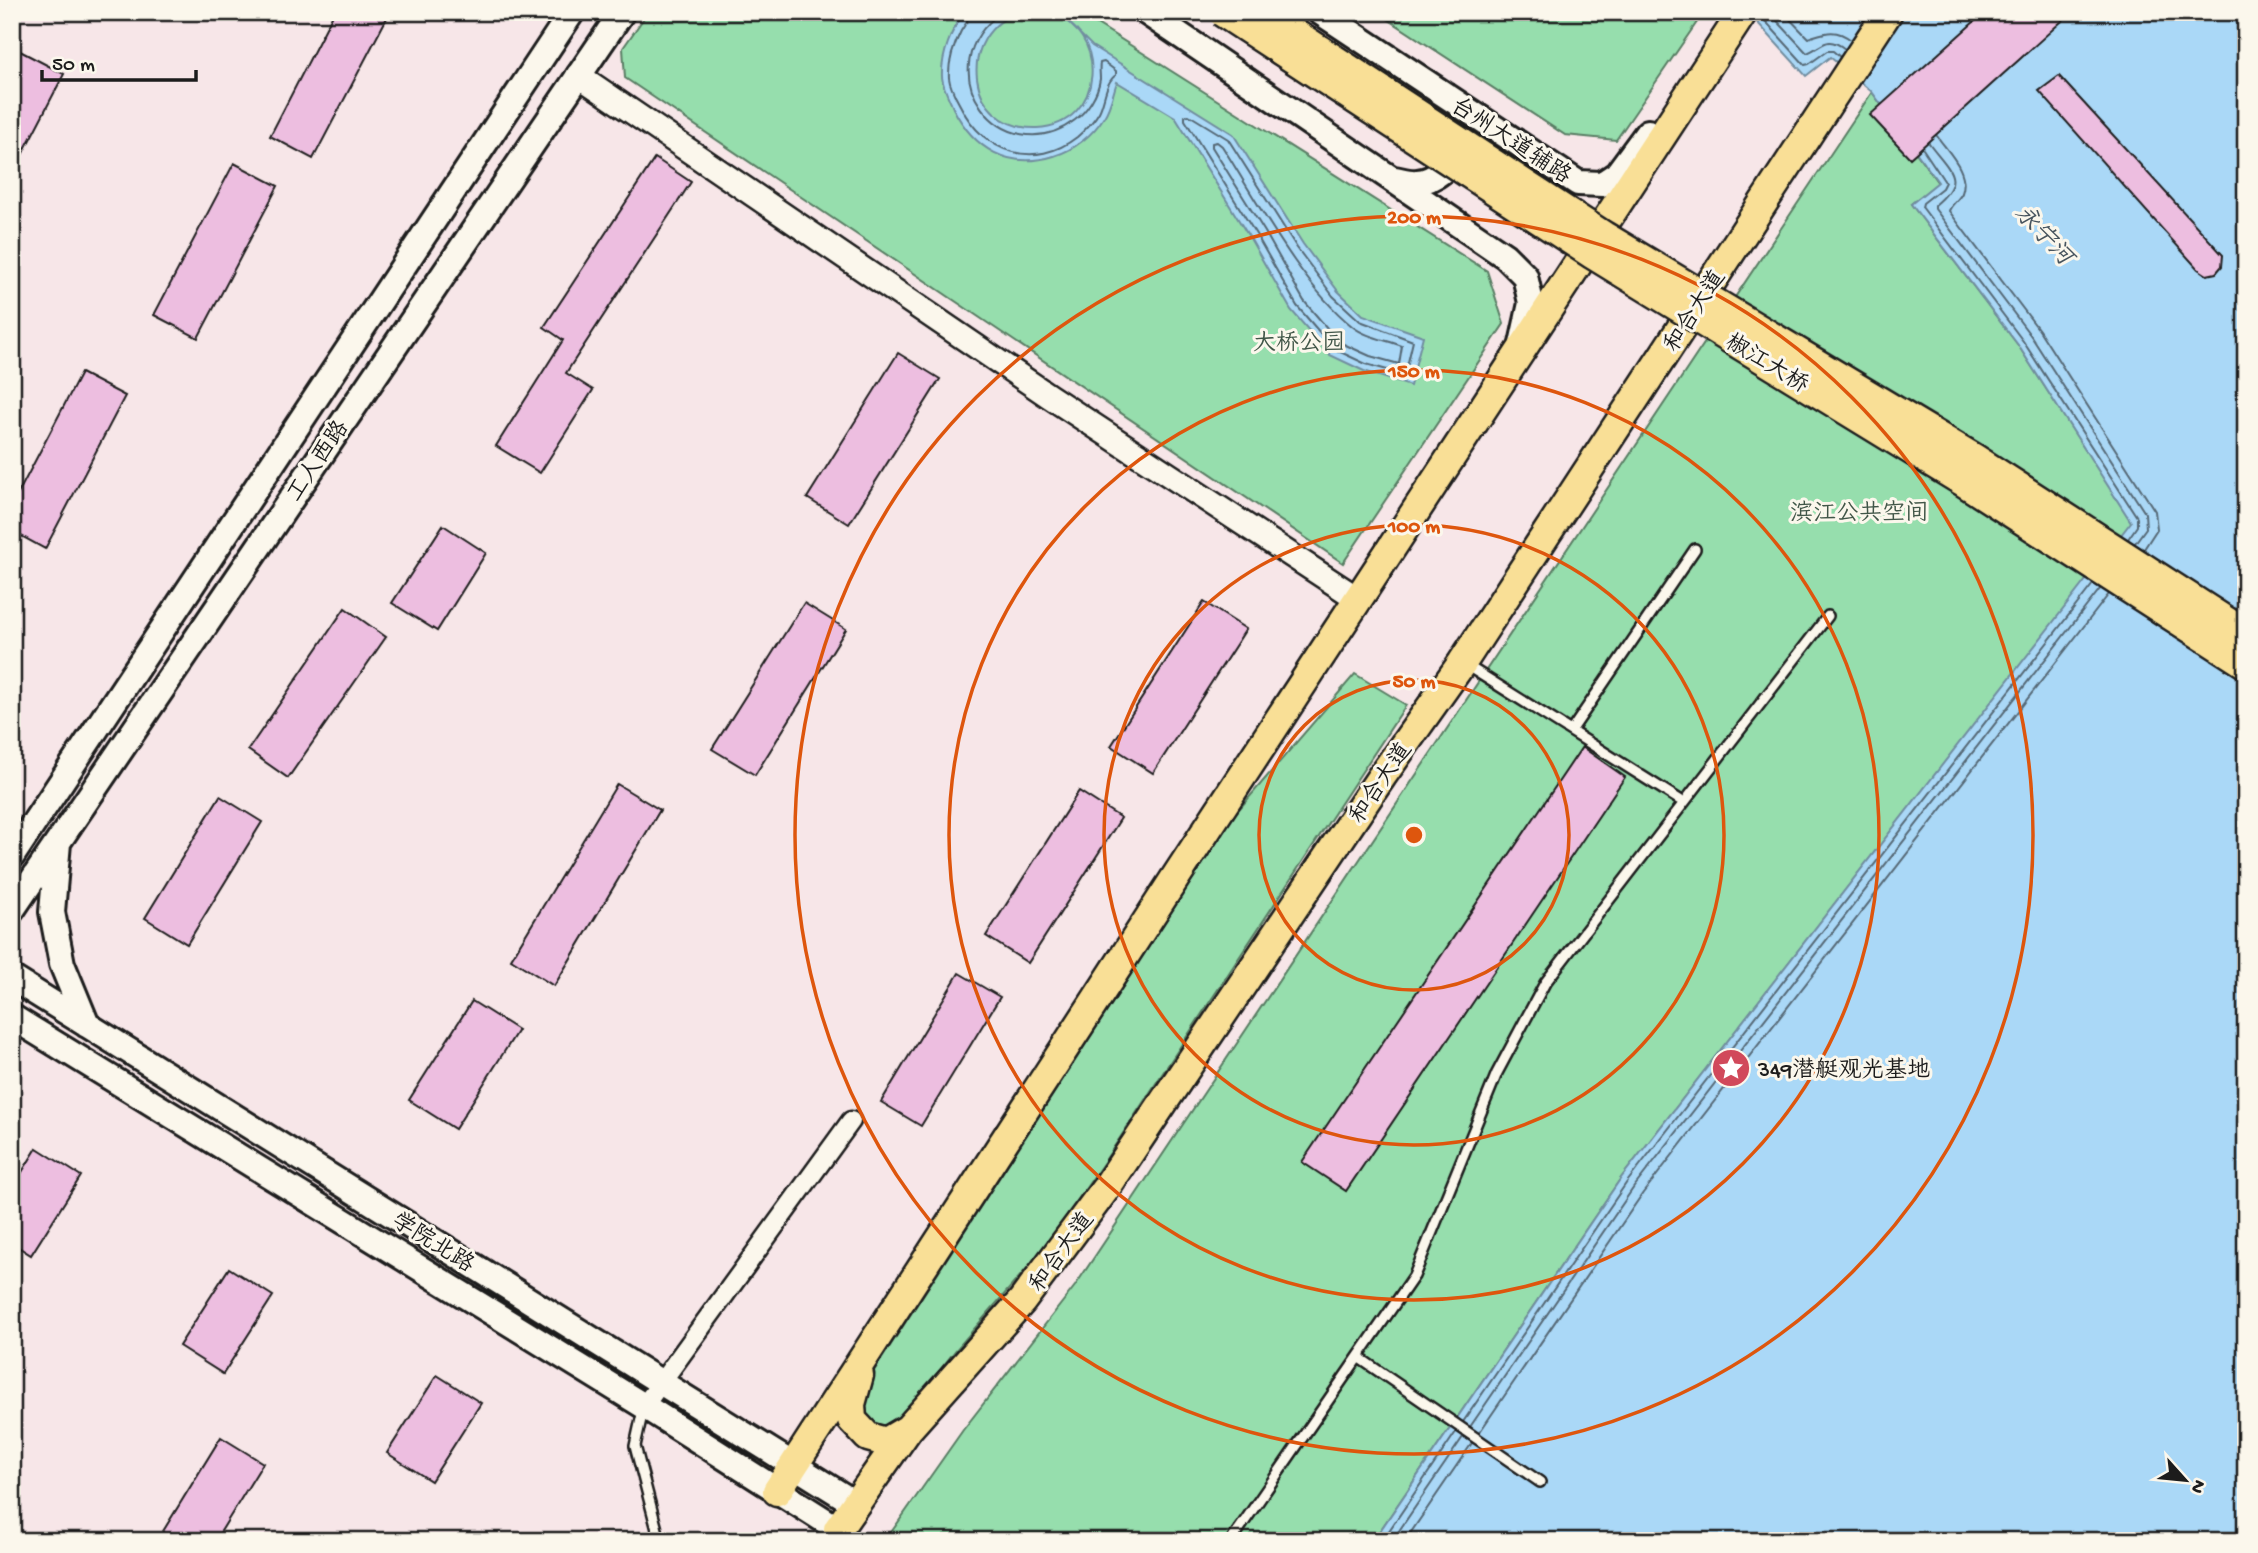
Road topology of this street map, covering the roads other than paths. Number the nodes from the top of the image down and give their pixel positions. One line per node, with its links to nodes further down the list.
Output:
1 (572, 12): 21 (main road, 工人西路)
2 (622, 12): 9 (main road, 工人西路)
3 (1146, 12): 11 (main road)
4 (1222, 12): 18 (main road, 椒江大桥, bridge)
5 (1262, 12): 16 (main road, 椒江大桥, bridge)
6 (1320, 12): 10 (main road, 台州大道辅路)
7 (1888, 12): 17 (main road, 和合大道)
8 (1739, 17): 10 (main road, 台州大道辅路); 12 (main road)
9 (578, 75): 14 (street); 22 (main road, 工人西路)
10 (1449, 98): 11 (main road)
11 (1390, 178): 12 (main road)
12 (1520, 354): 14 (main road)
13 (1695, 549): 19 (lane)
14 (1358, 599): 31 (main road)
15 (1828, 616): 20 (lane)
16 (2246, 634)
17 (1462, 663): 19 (lane); 34 (main road, 和合大道)
18 (2246, 664)
19 (1571, 731): 20 (lane)
20 (1683, 802): 30 (lane)
21 (33, 824): 23 (main road); 24 (main road, 工人西路)
22 (58, 839): 25 (main road, 工人西路); 28 (main road)
23 (12, 840)
24 (12, 856)
25 (12, 910)
26 (12, 978): 28 (main road, 学院北路)
27 (12, 1017): 33 (main road, 学院北路)
28 (87, 1025): 32 (main road, 学院北路)
29 (851, 1121): 32 (street)
30 (1358, 1357): 36 (lane); 41 (lane)
31 (863, 1359): 34 (main road); 35 (main road)
32 (660, 1382): 33 (street); 35 (main road, 学院北路)
33 (645, 1406): 37 (main road, 学院北路); 40 (lane)
34 (908, 1429): 38 (main road, 和合大道)
35 (794, 1465): 37 (main road); 38 (main road, 学院北路)
36 (1540, 1482)
37 (777, 1491): 39 (main road, 学院北路)
38 (856, 1504): 39 (main road, 和合大道)
39 (838, 1529)
40 (660, 1541)
41 (1231, 1541)

